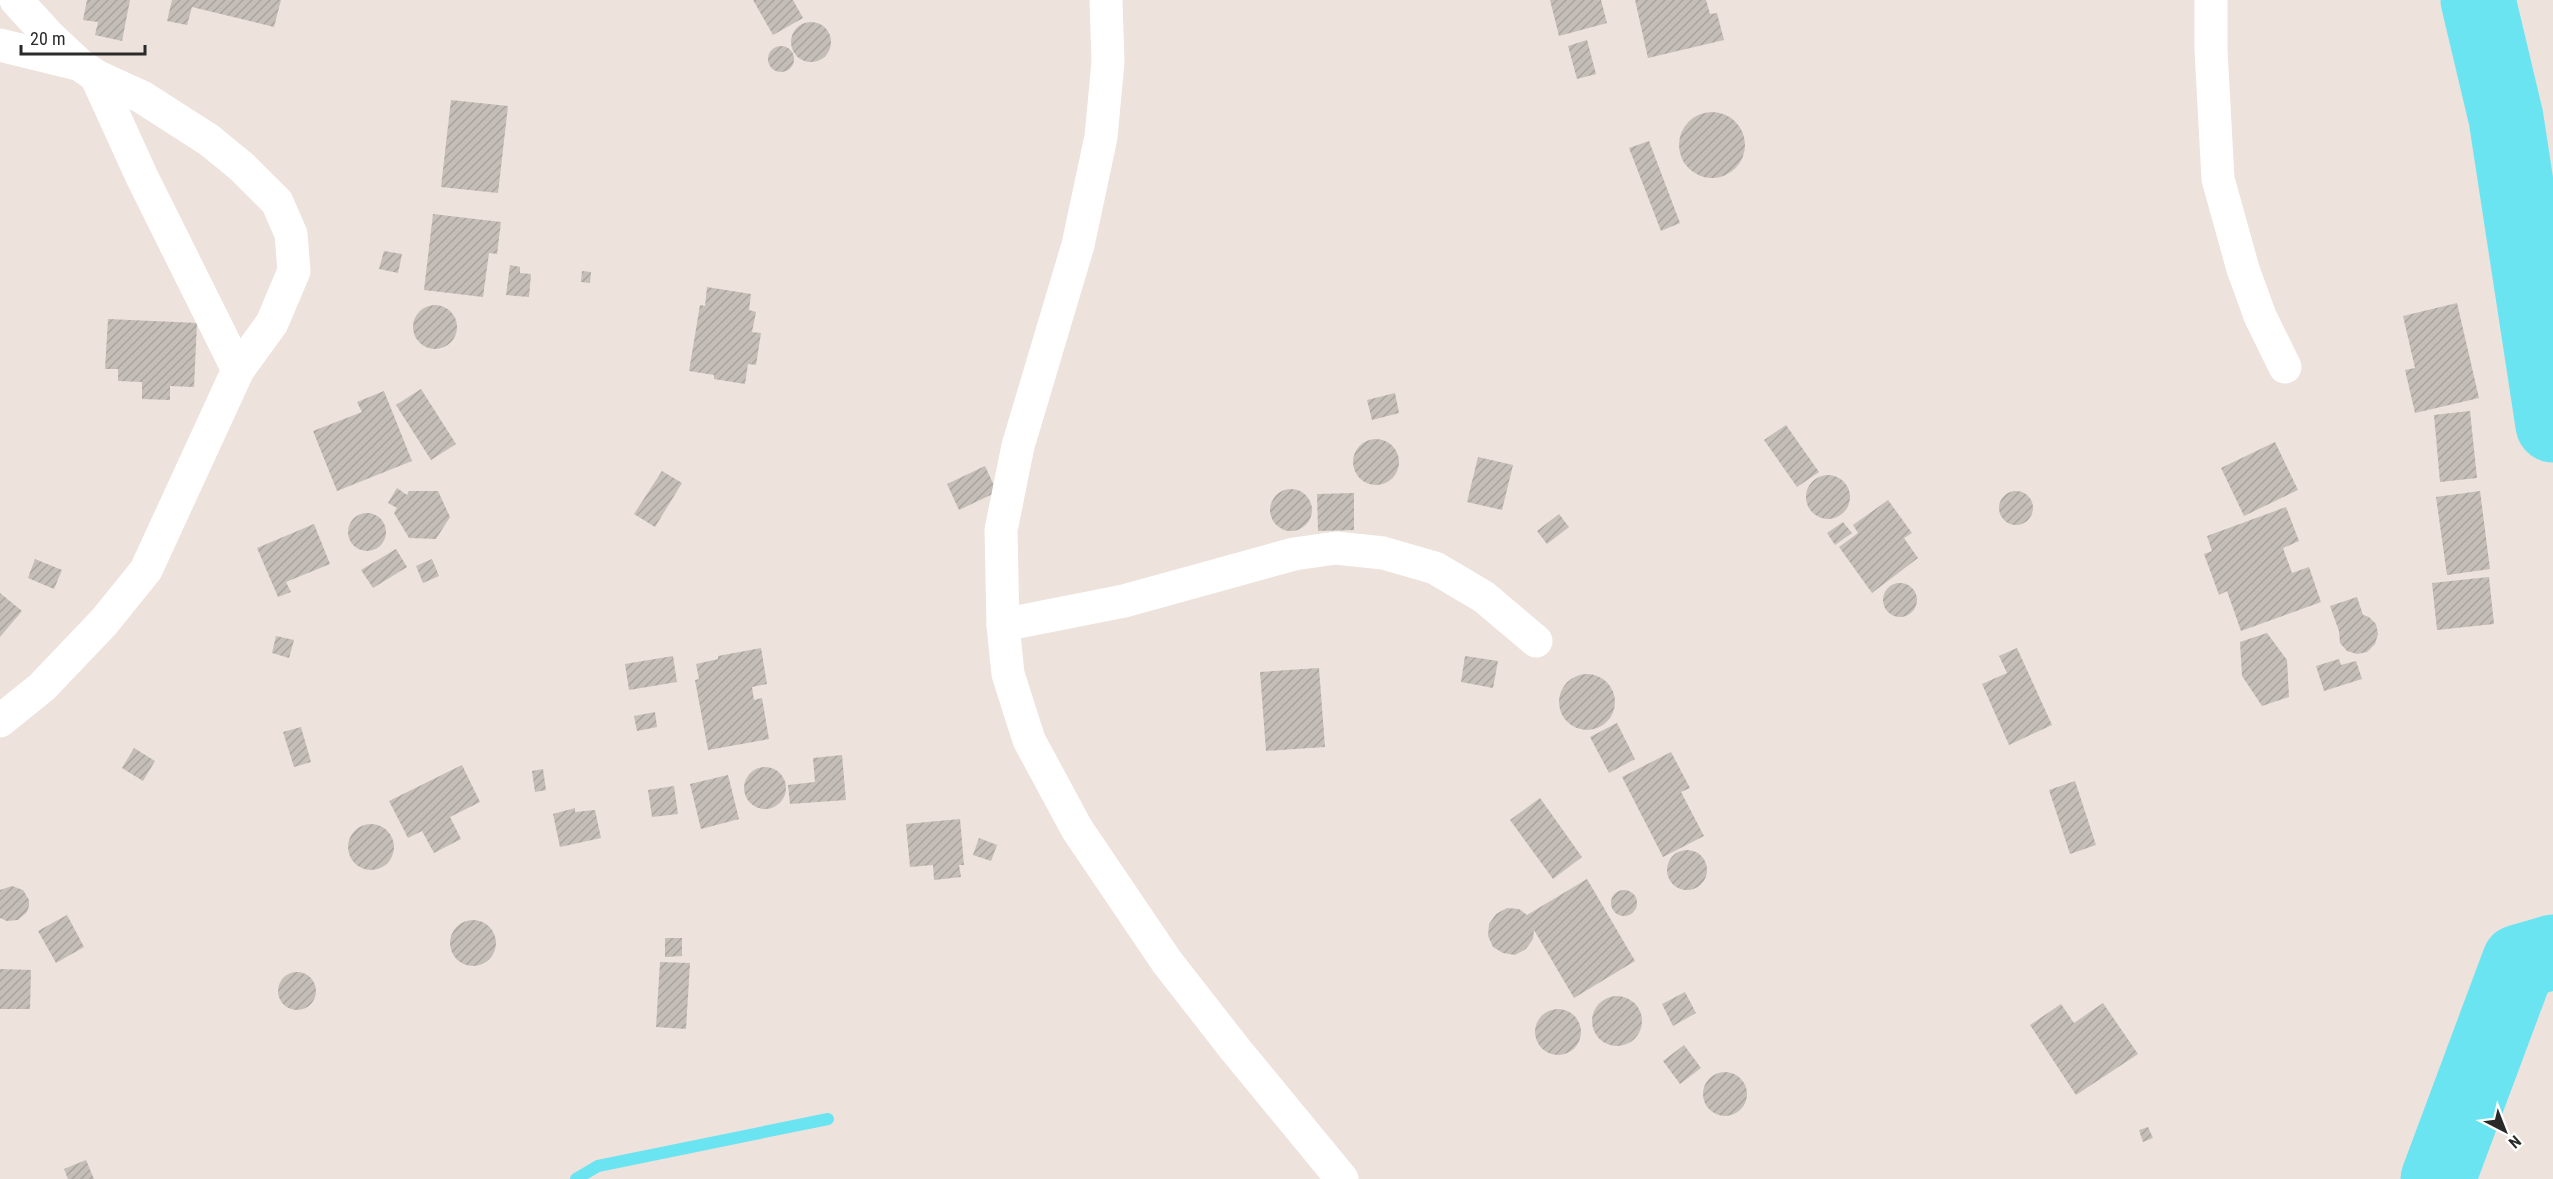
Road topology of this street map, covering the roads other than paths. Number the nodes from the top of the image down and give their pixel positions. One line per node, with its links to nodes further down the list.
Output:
1 (16, 0): 5 (street)
2 (1106, 0): 8 (street)
3 (2211, 0): 6 (street)
4 (0, 45): 5 (street)
5 (87, 70): 7 (street); 7 (street)
6 (2285, 368)
7 (238, 370): 10 (street)
8 (1003, 625): 9 (street); 11 (street)
9 (1536, 641)
10 (0, 721)
11 (1342, 1179)

